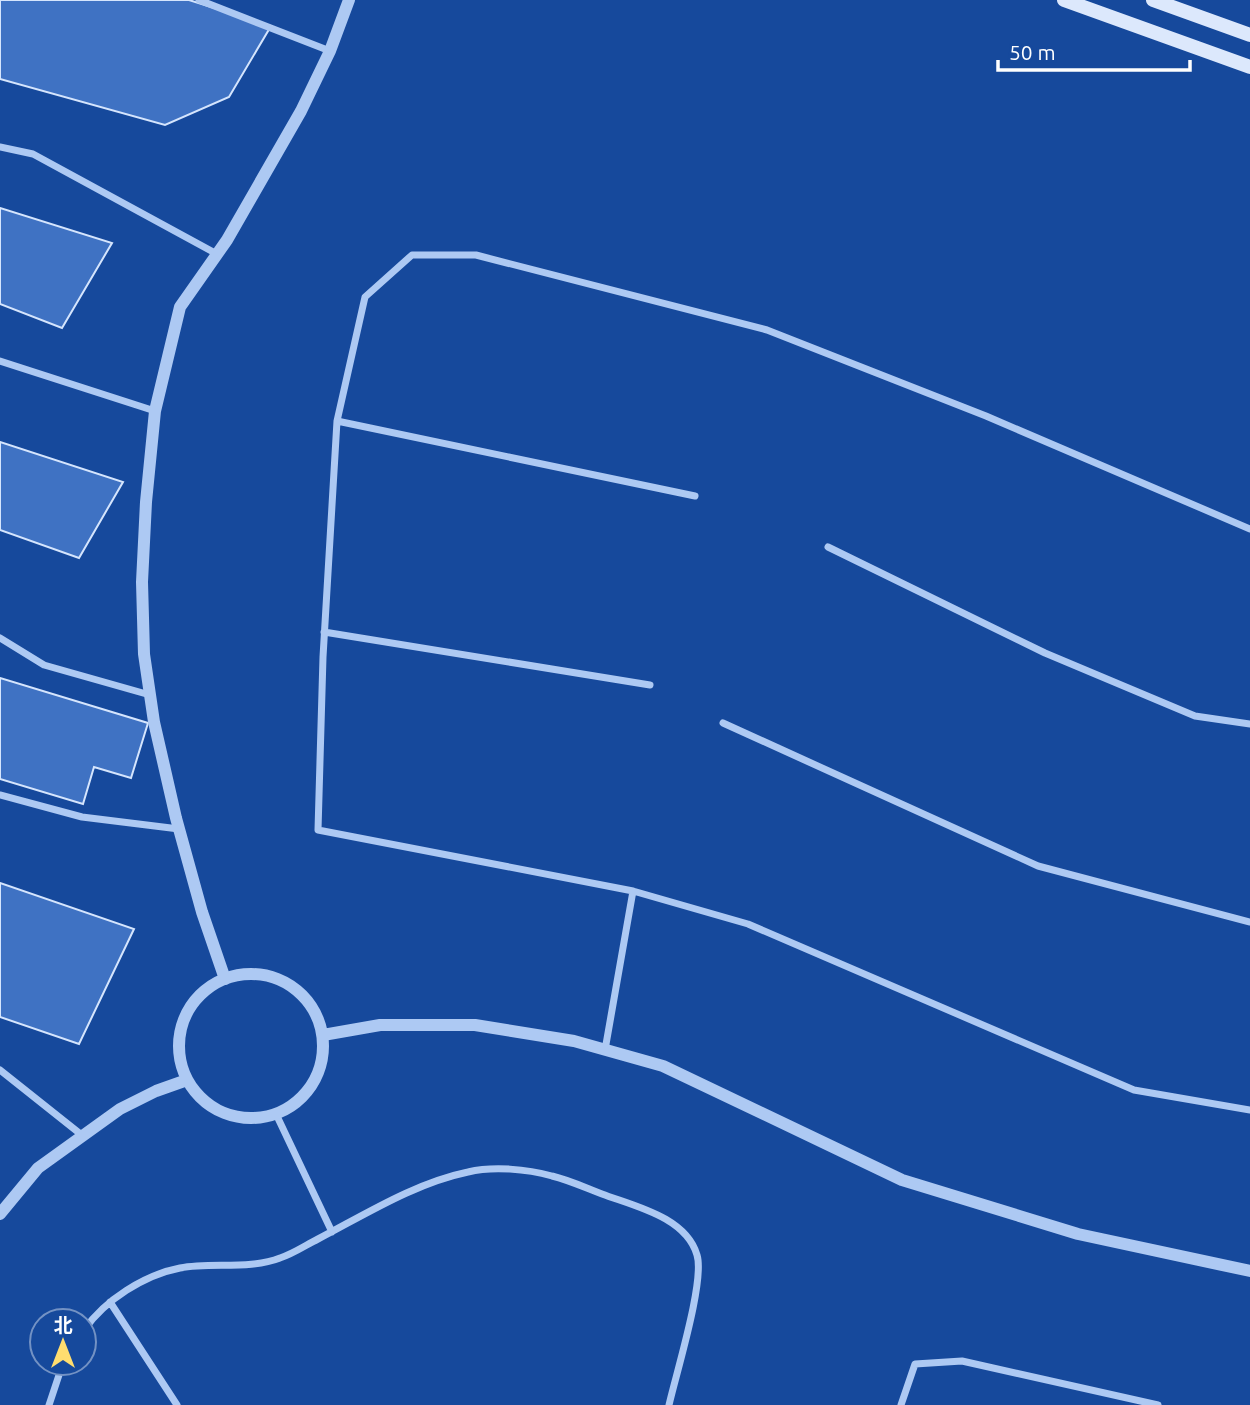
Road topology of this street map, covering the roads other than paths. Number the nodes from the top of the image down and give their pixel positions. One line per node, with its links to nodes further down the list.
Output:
1 (199, 0): 6 (street)
2 (349, 0): 6 (street)
3 (1064, 0): 7 (main road)
4 (1153, 0): 5 (main road)
5 (1250, 35)
6 (330, 51): 9 (street)
7 (1250, 68)
8 (0, 147): 9 (street)
9 (218, 254): 11 (street)
10 (0, 361): 11 (street)
11 (155, 411): 19 (street)
12 (337, 421): 13 (street); 14 (street); 16 (street)
13 (695, 496)
14 (1250, 529)
15 (828, 548): 21 (street)
16 (324, 632): 18 (street); 24 (street)
17 (0, 638): 19 (street)
18 (650, 685)
19 (150, 695): 23 (street)
20 (723, 723): 25 (street)
21 (1250, 724)
22 (0, 795): 23 (street)
23 (180, 829): 26 (street)
24 (633, 891): 28 (street); 31 (street)
25 (1250, 922)
26 (225, 979): 27 (street); 30 (street)
27 (323, 1035): 28 (street); 32 (street)
28 (605, 1050): 36 (street)
29 (0, 1070): 33 (street)
30 (187, 1080): 32 (street); 33 (street)
31 (1250, 1110)
32 (276, 1114): 35 (street)
33 (83, 1136): 34 (street)
34 (0, 1214)
35 (332, 1232): 37 (street); 42 (street)
36 (1250, 1271)
37 (110, 1303): 38 (street); 41 (street)
38 (98, 1315)
39 (58, 1377): 40 (street)
40 (49, 1405)
41 (177, 1405)
42 (668, 1405)
43 (901, 1405): 44 (street)
44 (1158, 1405)

